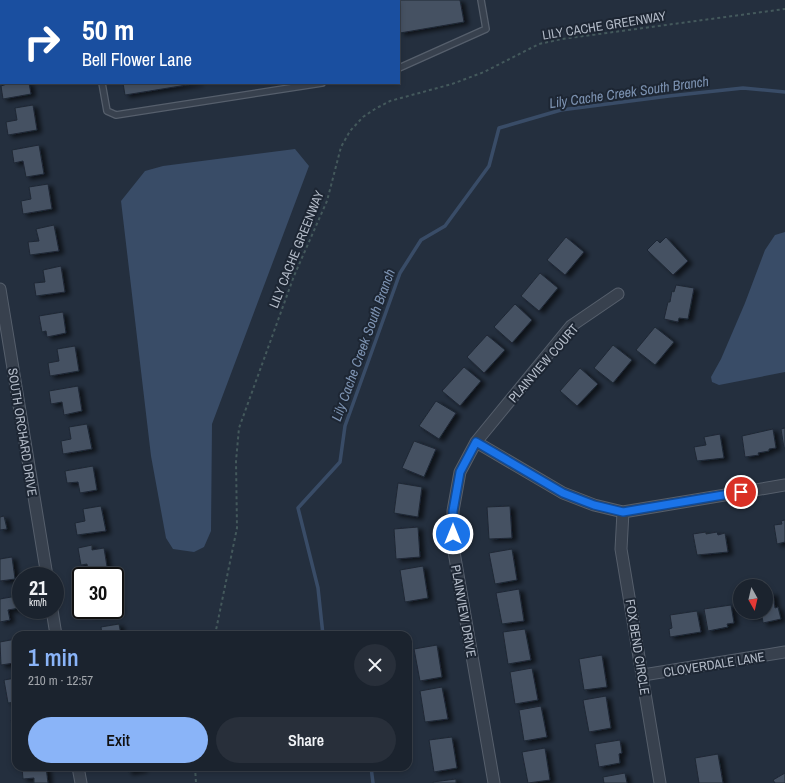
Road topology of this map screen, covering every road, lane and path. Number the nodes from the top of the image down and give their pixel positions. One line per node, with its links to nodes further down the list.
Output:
1 (482, 0): 3 (lane)
2 (785, 9): 14 (path, LILY CACHE GREENWAY)
3 (400, 68)
4 (102, 84): 5 (lane)
5 (316, 84)
6 (0, 289): 11 (street, SOUTH ORCHARD DRIVE)
7 (618, 294): 8 (street, PLAINVIEW COURT)
8 (476, 442): 10 (street); 21 (street, PLAINVIEW DRIVE)
9 (785, 485): 10 (street)
10 (623, 512): 16 (street, FOX BEND CIRCLE)
11 (46, 567)
12 (53, 619): 13 (street)
13 (55, 631)
14 (216, 631)
15 (785, 652): 16 (street, CLOVERDALE LANE)
16 (643, 675): 22 (street, FOX BEND CIRCLE)
17 (78, 771): 19 (street)
18 (196, 771): 20 (path)
19 (80, 783)
20 (196, 783)
21 (494, 783)
22 (660, 783)

